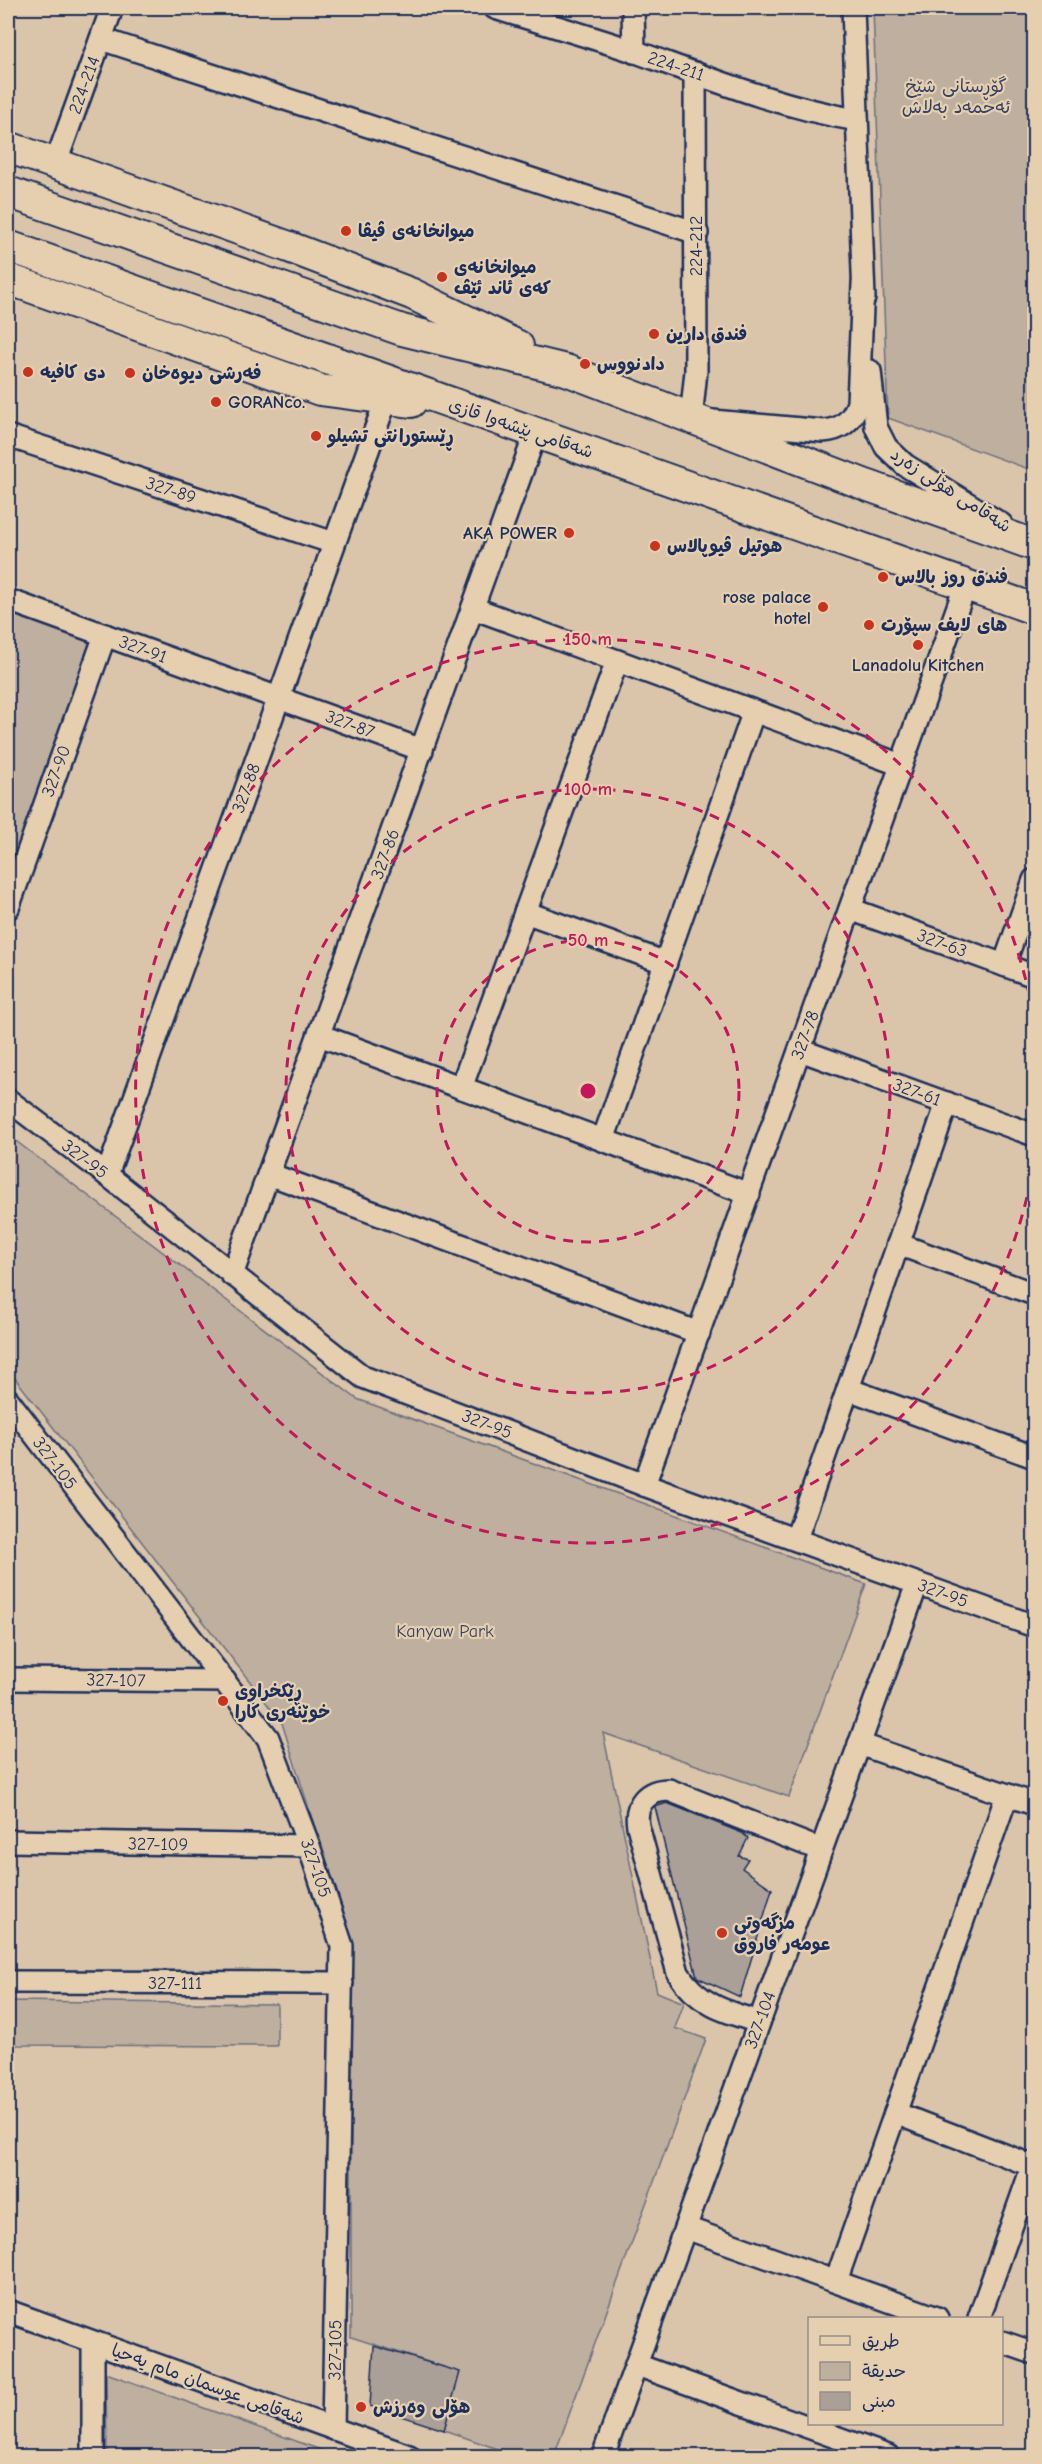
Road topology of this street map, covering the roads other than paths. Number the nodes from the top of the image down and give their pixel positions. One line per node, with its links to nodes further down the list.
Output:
1 (112, 8): 5 (street, 224-214)
2 (495, 8): 6 (street, 224-211)
3 (633, 8): 6 (street)
4 (853, 8): 8 (street, شەقامی هۆڵی زەرد)
5 (101, 39): 10 (street, 224-214); 12 (street)
6 (634, 52): 7 (street, 224-211)
7 (695, 73): 8 (street, 224-211); 12 (street, 224-212)
8 (857, 120): 15 (street, شەقامی هۆڵی زەرد)
9 (8, 147): 10 (highway)
10 (56, 162): 16 (highway)
11 (8, 192): 16 (highway)
12 (697, 233): 19 (street, 224-212)
13 (8, 246): 18 (highway, شەقامی پێشەوا قازی)
14 (8, 279): 17 (highway)
15 (863, 284): 19 (street, شەقامی هۆڵی زەرد); 23 (street, شەقامی هۆڵی زەرد)
16 (566, 370): 19 (highway)
17 (386, 400): 18 (highway); 22 (street, 327-88)
18 (455, 406): 20 (highway, شەقامی پێشەوا قازی)
19 (691, 419): 23 (highway)
20 (536, 432): 24 (highway, شەقامی پێشەوا قازی); 26 (street, 327-86)
21 (8, 436): 22 (street, 327-89)
22 (334, 543): 30 (street, 327-88)
23 (1035, 545)
24 (966, 584): 27 (highway, شەقامی پێشەوا قازی); 33 (street, 327-78)
25 (8, 600): 28 (street, 327-91)
26 (473, 608): 29 (street); 32 (street, 327-86)
27 (1035, 609)
28 (105, 635): 30 (street, 327-91); 35 (street, 327-90)
29 (617, 661): 31 (street); 37 (street)
30 (279, 698): 32 (street, 327-87); 49 (street, 327-88)
31 (754, 711): 33 (street); 38 (street)
32 (422, 750): 41 (street, 327-86)
33 (902, 765): 36 (street, 327-78)
34 (1035, 880): 39 (street)
35 (8, 908)
36 (850, 909): 39 (street, 327-63); 42 (street, 327-78)
37 (525, 912): 38 (street); 43 (street)
38 (666, 963): 47 (street)
39 (1004, 965): 40 (street, 327-63)
40 (1035, 976)
41 (319, 1035): 43 (street); 48 (street, 327-86)
42 (800, 1050): 45 (street, 327-61); 50 (street, 327-78)
43 (461, 1088): 47 (street)
44 (8, 1100): 49 (street, 327-95)
45 (947, 1103): 46 (street, 327-61); 51 (street)
46 (1035, 1135)
47 (603, 1140): 50 (street)
48 (269, 1174): 52 (street, 327-86); 54 (street)
49 (107, 1175): 52 (street, 327-95)
50 (748, 1194): 54 (street, 327-78)
51 (898, 1244): 53 (street); 55 (street)
52 (232, 1275): 58 (street, 327-95)
53 (1035, 1294)
54 (699, 1333): 58 (street, 327-78)
55 (848, 1389): 57 (street); 59 (street)
56 (8, 1400): 63 (street, 327-105)
57 (1035, 1457)
58 (645, 1485): 59 (street, 327-95)
59 (796, 1539): 60 (street, 327-95)
60 (917, 1584): 61 (street, 327-95); 64 (street, 327-104)
61 (1035, 1626)
62 (8, 1679): 63 (street, 327-107)
63 (225, 1681): 68 (street, 327-105)
64 (859, 1744): 65 (street); 69 (street, 327-104)
65 (1007, 1795): 66 (street); 73 (street)
66 (1035, 1804)
67 (8, 1841): 68 (street, 327-109)
68 (309, 1846): 71 (street, 327-105)
69 (821, 1850): 72 (street, 327-104); 72 (street)
70 (8, 1982): 71 (street, 327-111)
71 (342, 1983): 84 (street, 327-105)
72 (759, 2022): 75 (street, 327-104)
73 (895, 2113): 74 (street); 76 (street)
74 (1034, 2164): 79 (street)
75 (686, 2228): 76 (street); 83 (street, 327-104)
76 (837, 2281): 78 (street)
77 (8, 2311): 81 (street, شەقامی عوسمان مام یەحیا)
78 (932, 2317)
79 (980, 2317)
80 (1003, 2342): 82 (street)
81 (93, 2343): 84 (street, شەقامی عوسمان مام یەحیا); 85 (street)
82 (1035, 2353)
83 (637, 2365): 87 (street, 327-104); 88 (street)
84 (333, 2429): 86 (street, شەقامی عوسمان مام یەحیا)
85 (93, 2457)
86 (409, 2457)
87 (603, 2457)
88 (888, 2457)

